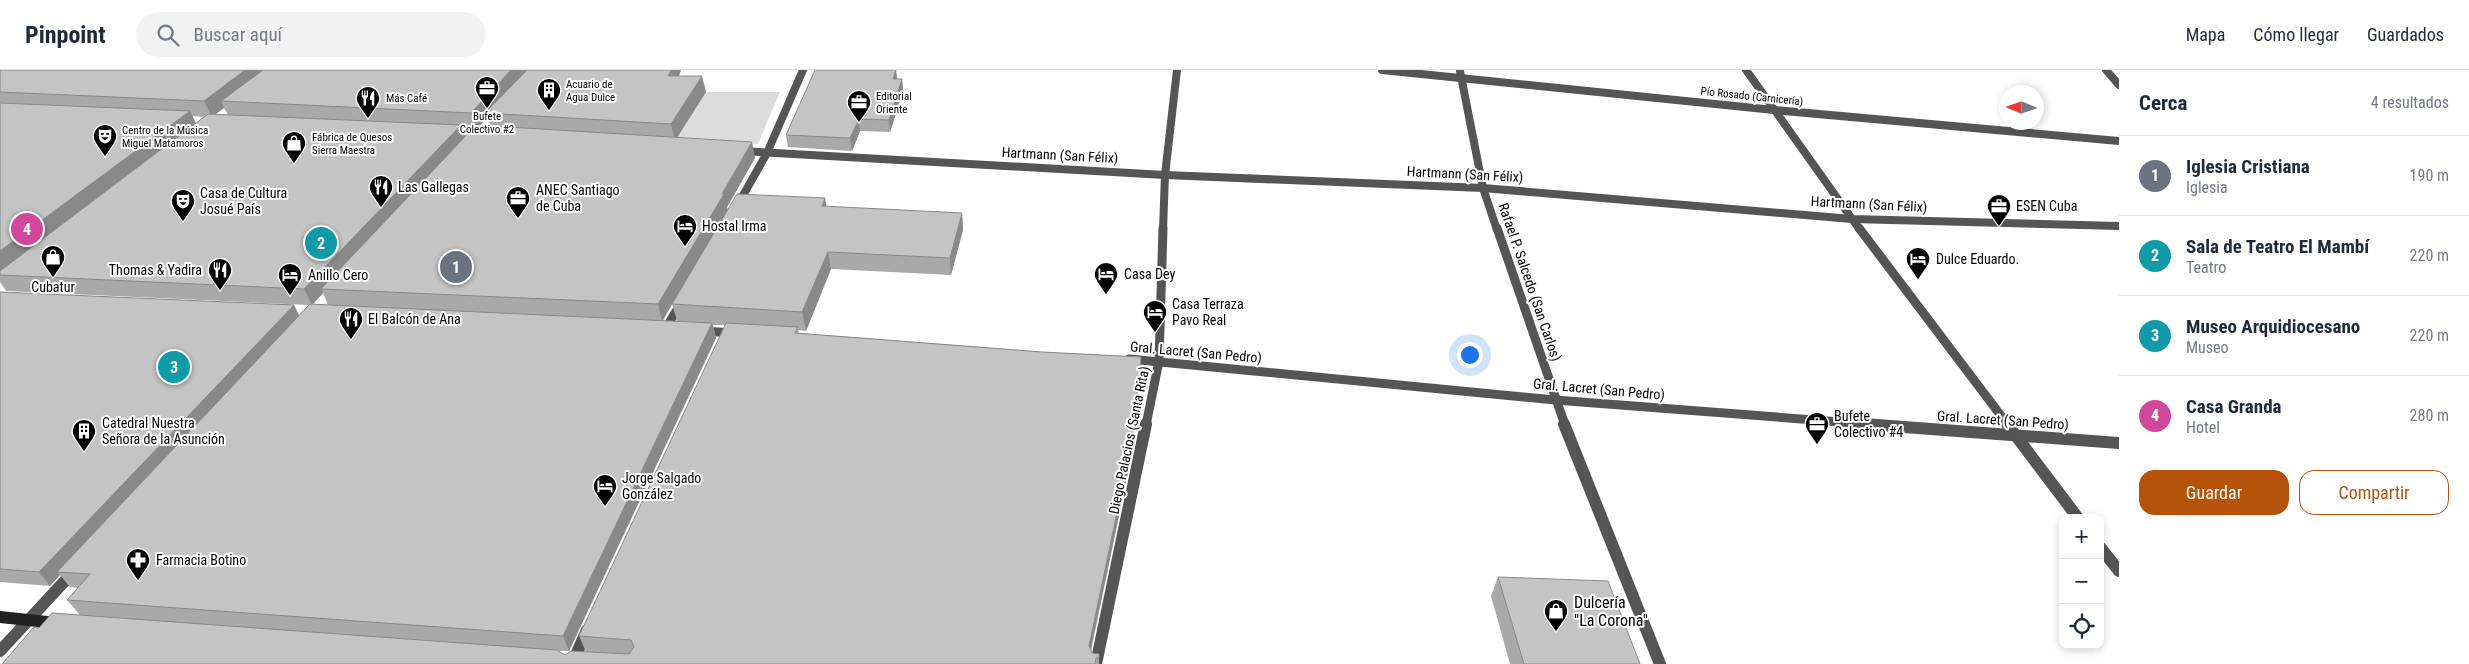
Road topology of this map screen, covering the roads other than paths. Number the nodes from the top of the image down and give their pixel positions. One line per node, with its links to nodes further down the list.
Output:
1 (804, 70): 11 (street)
2 (1177, 70): 12 (street, Diego Palacios (Santa Rita))
3 (1382, 70): 6 (street, Pío Rosado (Carnicería))
4 (1746, 70): 8 (street)
5 (2106, 70): 7 (street)
6 (1460, 73): 8 (street, Pío Rosado (Carnicería)); 13 (street, Rafael P. Salcedo (San Carlos))
7 (2119, 85)
8 (1774, 110): 9 (street, Pío Rosado (Carnicería)); 15 (street)
9 (2119, 141)
10 (728, 150): 11 (street, Hartmann (San Félix))
11 (767, 153): 12 (street, Hartmann (San Félix)); 14 (street)
12 (1166, 175): 13 (street, Hartmann (San Félix)); 22 (street, Diego Palacios (Santa Rita))
13 (1483, 188): 15 (street, Hartmann (San Félix)); 23 (street, Rafael P. Salcedo (San Carlos))
14 (734, 211)
15 (1852, 219): 16 (street, Hartmann (San Félix)); 24 (street)
16 (2119, 226)
17 (685, 295): 18 (street)
18 (666, 328)
19 (692, 330): 20 (street)
20 (746, 334)
21 (1120, 359): 22 (street, Gral. Lacret (San Pedro))
22 (1159, 362): 23 (street, Gral. Lacret (San Pedro)); 36 (street, Diego Palacios (Santa Rita))
23 (1555, 400): 24 (street, Gral. Lacret (San Pedro)); 37 (street, Rafael P. Salcedo (San Carlos))
24 (2014, 434): 25 (street, Gral. Lacret (San Pedro)); 26 (street)
25 (2119, 443)
26 (2075, 514)
27 (2104, 552): 29 (street)
28 (81, 563): 32 (street)
29 (2119, 572)
30 (594, 615): 35 (street)
31 (0, 618): 32 (street)
32 (28, 620): 33 (street); 34 (street)
33 (67, 623)
34 (0, 651)
35 (573, 661)
36 (1096, 664)
37 (1660, 664)

